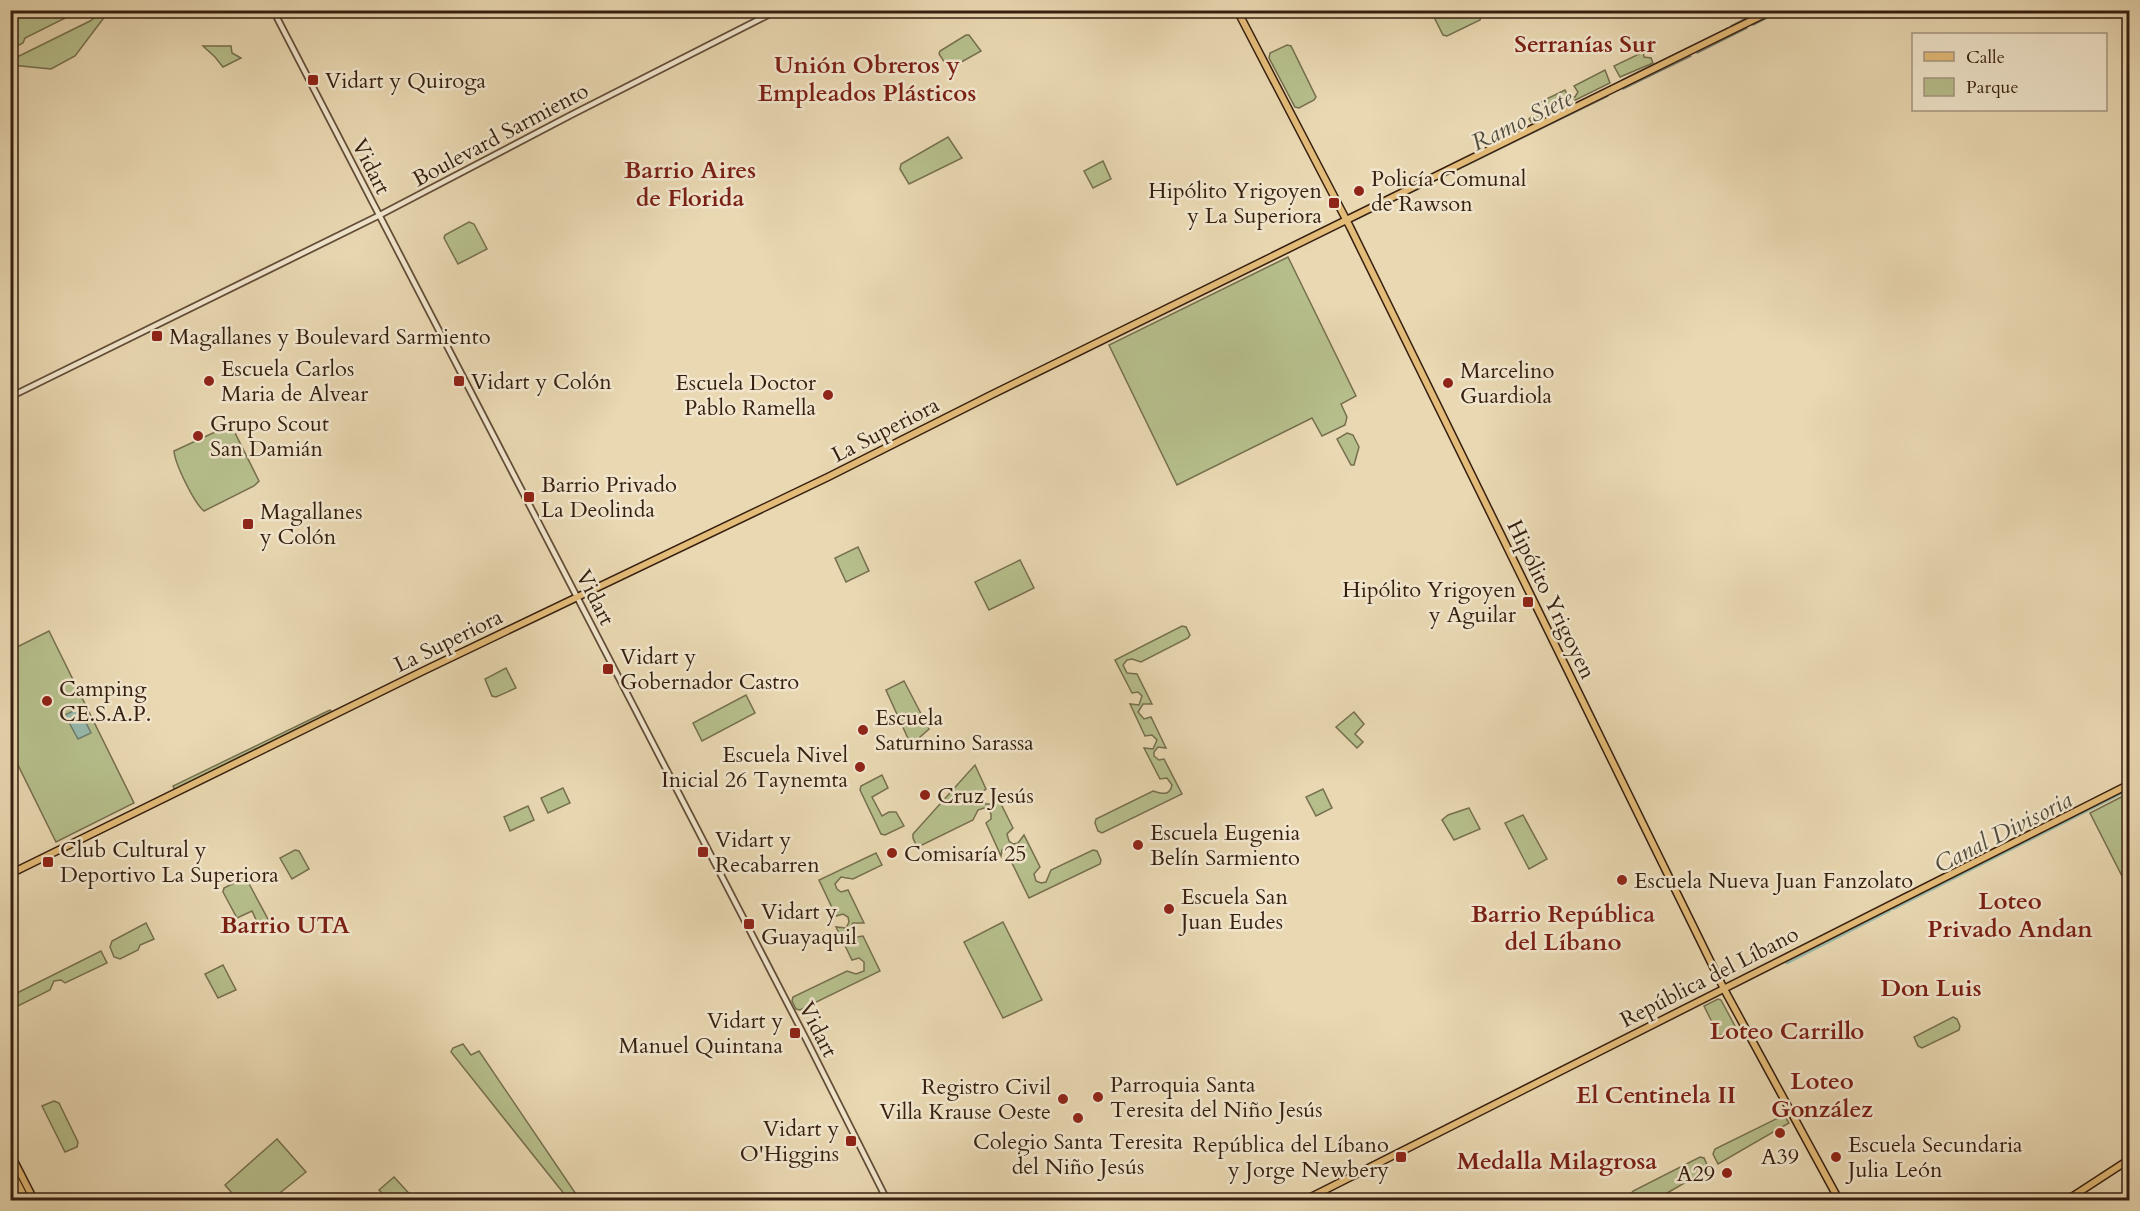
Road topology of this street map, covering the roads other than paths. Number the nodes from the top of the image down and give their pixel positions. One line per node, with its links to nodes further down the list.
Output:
1 (273, 10): 5 (street, Vidart)
2 (778, 10): 5 (street, Boulevard Sarmiento)
3 (1237, 10): 6 (main road, Hipólito Yrigoyen)
4 (1773, 10): 6 (main road, La Superiora)
5 (378, 216): 7 (street, Boulevard Sarmiento); 8 (street, Vidart)
6 (1346, 221): 8 (main road, La Superiora); 11 (main road, Hipólito Yrigoyen)
7 (10, 397)
8 (578, 598): 10 (main road, La Superiora); 17 (street, Vidart)
9 (2130, 784): 11 (main road, República del Líbano)
10 (10, 874)
11 (1724, 989): 18 (main road, República del Líbano); 19 (main road, Hipólito Yrigoyen)
12 (10, 1153): 16 (main road)
13 (2130, 1159): 20 (main road)
14 (10, 1169): 15 (main road)
15 (26, 1200)
16 (34, 1200)
17 (887, 1200)
18 (1305, 1200)
19 (1839, 1200)
20 (2067, 1200)

